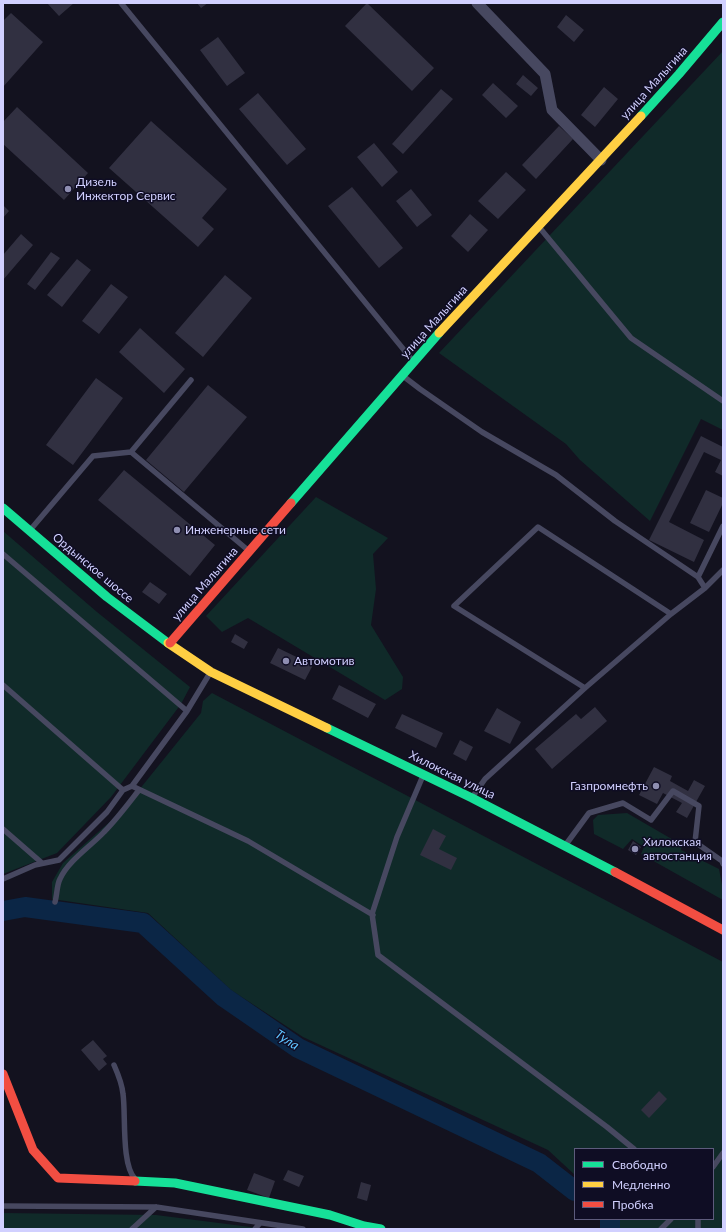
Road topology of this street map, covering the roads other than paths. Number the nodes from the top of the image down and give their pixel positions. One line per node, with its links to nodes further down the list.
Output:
1 (121, 3): 6 (lane)
2 (477, 3): 4 (street)
3 (723, 22): 4 (main road, улица Малыгина)
4 (601, 160): 5 (main road, улица Малыгина)
5 (538, 227): 6 (main road, улица Малыгина); 9 (lane)
6 (413, 362): 7 (main road, улица Малыгина)
7 (402, 375): 14 (main road, улица Малыгина); 17 (lane)
8 (191, 380): 10 (lane)
9 (723, 401)
10 (131, 452): 13 (lane); 14 (lane)
11 (3, 508): 13 (main road, Ордынское шоссе)
12 (723, 526): 17 (lane)
13 (30, 531): 20 (main road, Ордынское шоссе)
14 (249, 551): 20 (main road, улица Малыгина)
15 (3, 554): 24 (lane)
16 (723, 570): 18 (lane)
17 (698, 577): 18 (lane)
18 (705, 588): 19 (lane)
19 (671, 614): 23 (lane); 23 (lane)
20 (170, 643): 21 (main road, Хилокская улица)
21 (211, 672): 24 (lane); 25 (main road, Хилокская улица)
22 (3, 685): 27 (lane)
23 (584, 688): 29 (lane)
24 (187, 711): 26 (lane)
25 (424, 774): 29 (main road, Хилокская улица); 36 (lane)
26 (132, 786): 27 (lane); 28 (lane)
27 (123, 790): 33 (lane)
28 (139, 790): 35 (lane); 36 (lane)
29 (472, 798): 31 (main road, Хилокская улица)
30 (3, 829): 33 (lane)
31 (565, 845): 32 (lane); 37 (main road, Хилокская улица)
32 (723, 862)
33 (42, 863): 34 (lane)
34 (3, 879)
35 (55, 902)
36 (373, 914): 40 (lane)
37 (723, 930)
38 (114, 1064): 43 (lane)
39 (3, 1074): 43 (main road)
40 (633, 1148)
41 (723, 1153): 42 (lane)
42 (714, 1166)
43 (138, 1182): 48 (main road)
44 (3, 1206): 45 (lane)
45 (156, 1207): 47 (lane); 49 (lane)
46 (669, 1220): 54 (lane)
47 (260, 1223): 50 (lane); 51 (lane)
48 (364, 1227): 52 (lane); 53 (main road)
49 (132, 1229)
50 (255, 1229)
51 (303, 1229)
52 (353, 1229)
53 (381, 1229)
54 (661, 1229)

